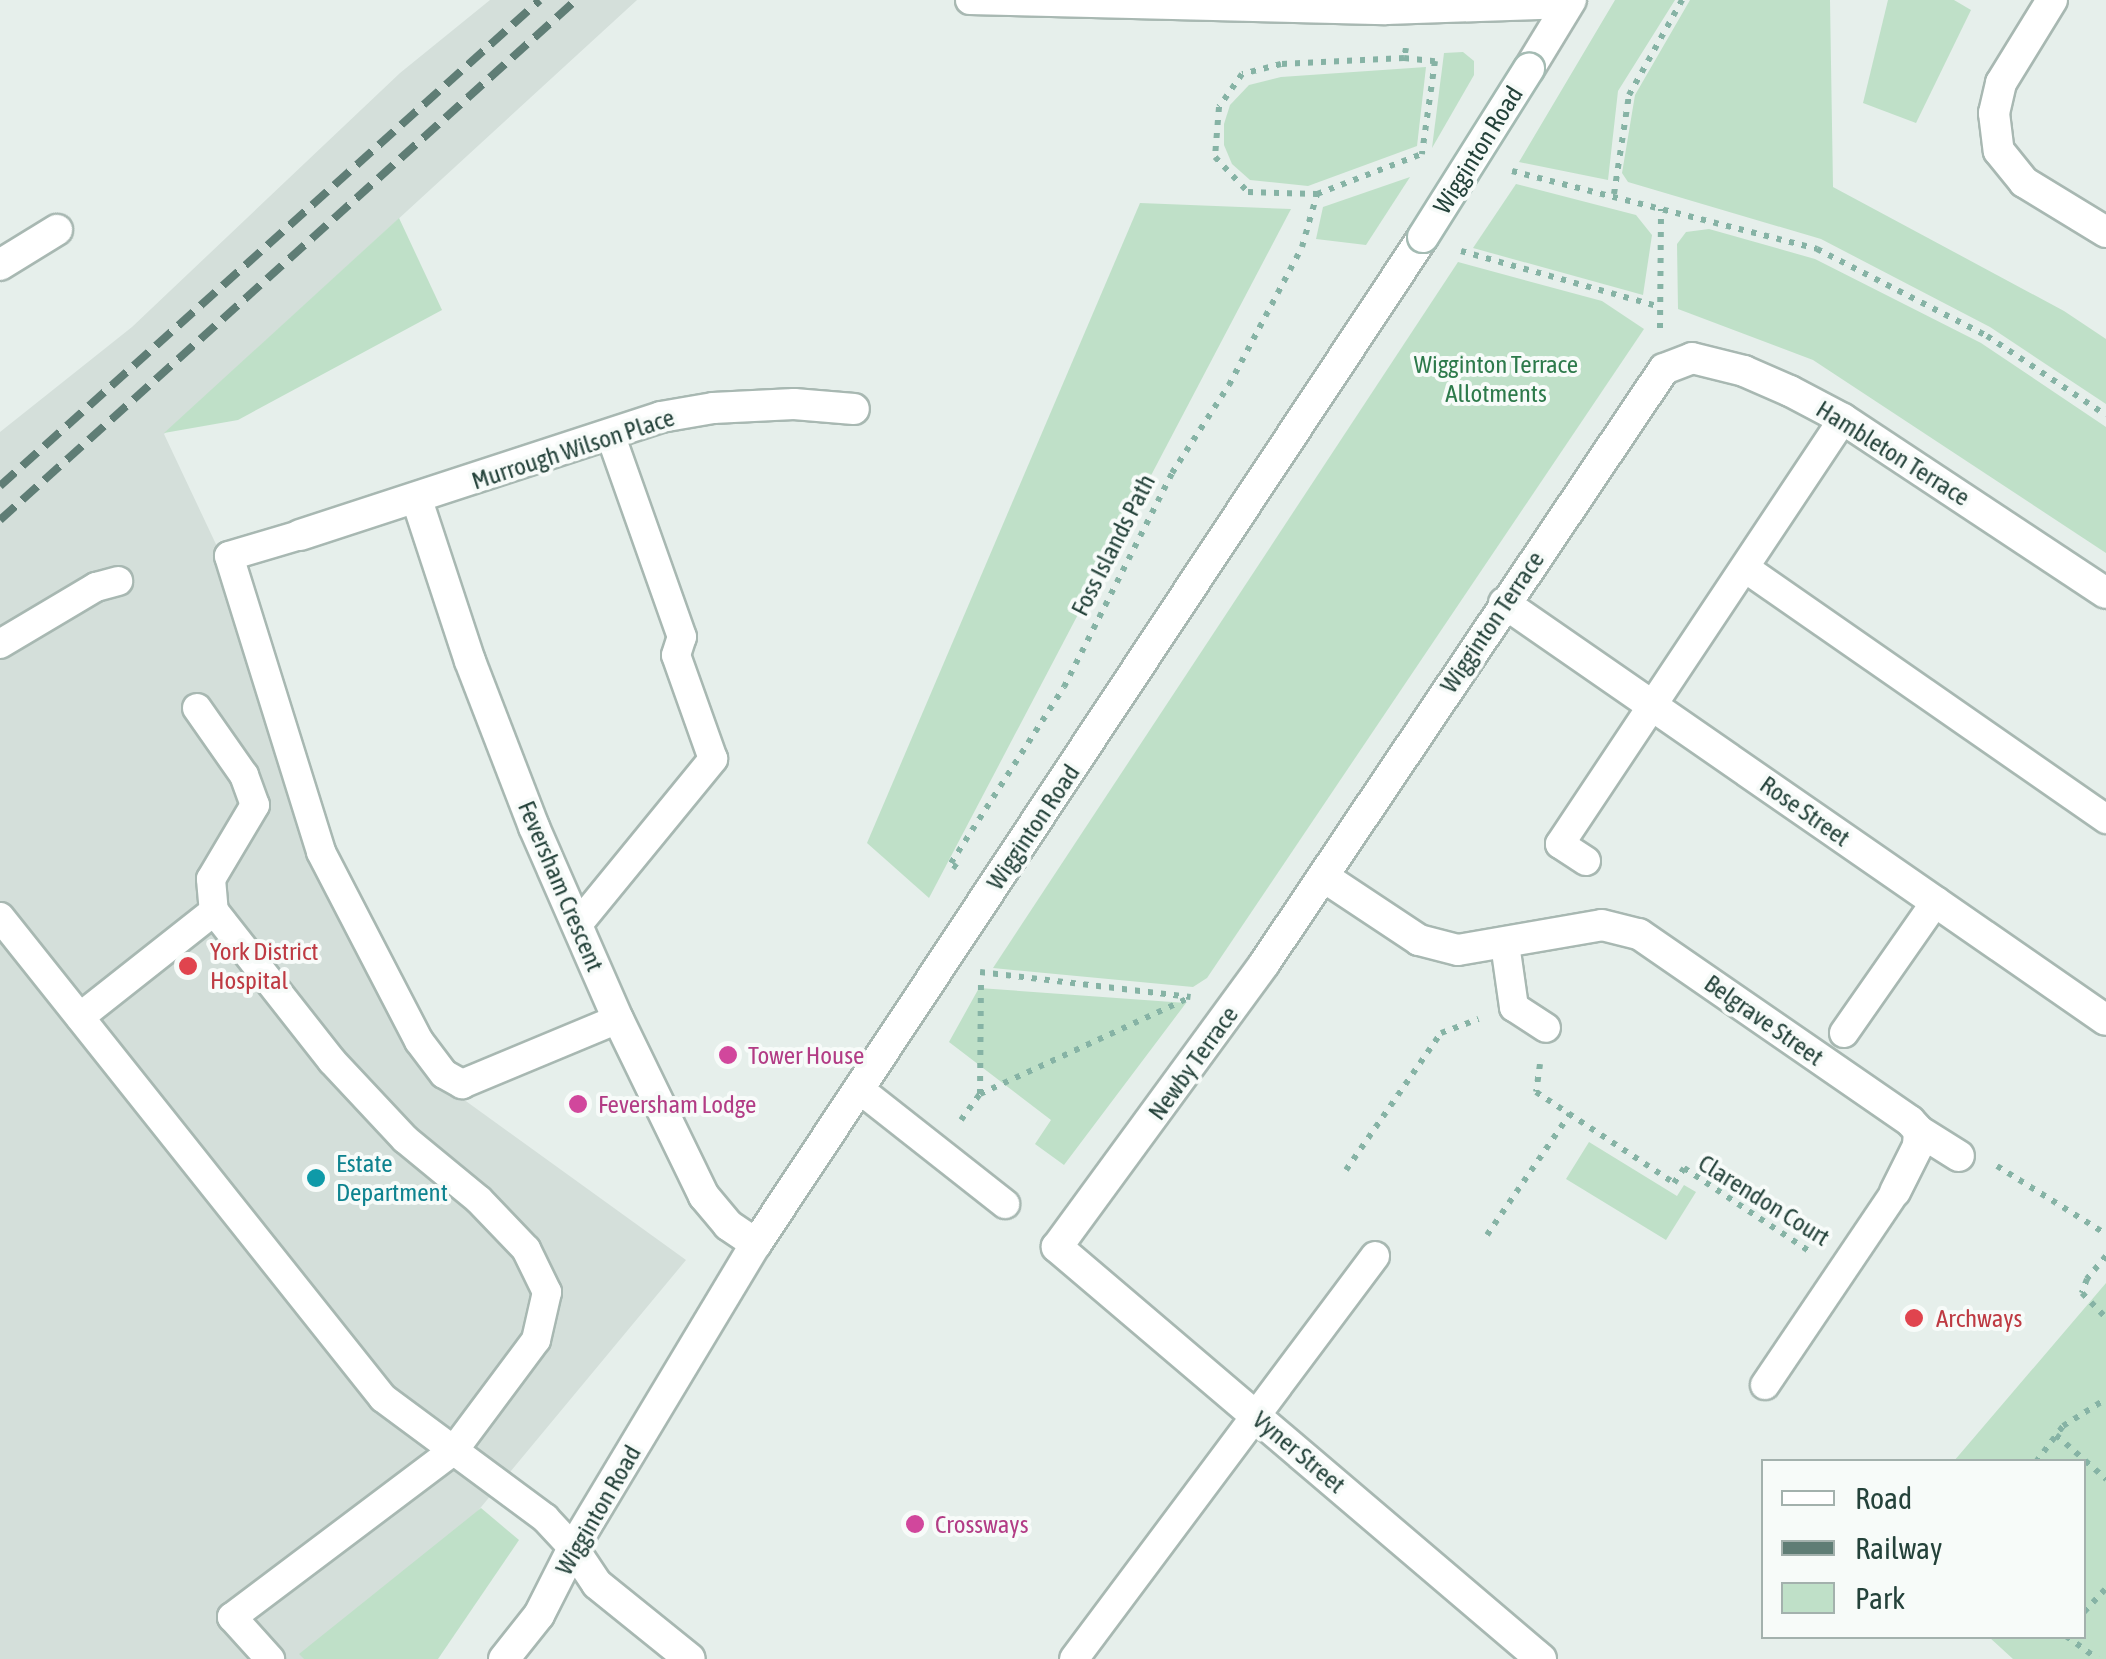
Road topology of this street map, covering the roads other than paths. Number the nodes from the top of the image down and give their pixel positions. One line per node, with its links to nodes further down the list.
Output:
1 (970, 0): 3 (lane)
2 (2052, 0): 5 (street)
3 (1568, 1): 33 (street, Wigginton Road, bridge)
4 (57, 230): 6 (street)
5 (2106, 232)
6 (0, 265)
7 (1664, 369): 9 (street, Hambleton Terrace); 16 (street, Wigginton Terrace)
8 (854, 409): 10 (street, Murrough Wilson Place)
9 (1843, 419): 13 (lane); 15 (street, Hambleton Terrace)
10 (610, 434): 11 (street, Murrough Wilson Place); 26 (lane)
11 (416, 500): 12 (street, Murrough Wilson Place); 26 (street, Feversham Crescent)
12 (300, 536): 29 (lane)
13 (1745, 568): 18 (lane); 20 (lane)
14 (118, 580): 17 (lane)
15 (2106, 593)
16 (1504, 602): 18 (street, Rose Street); 22 (street, Wigginton Terrace)
17 (0, 644)
18 (1652, 705): 21 (lane); 23 (street, Rose Street)
19 (197, 708): 24 (lane)
20 (2106, 819)
21 (1586, 861)
22 (1324, 877): 27 (street, Belgrave Street); 39 (street, Newby Terrace)
23 (1936, 901): 30 (street, Rose Street); 32 (lane)
24 (214, 911): 28 (lane); 43 (lane)
25 (0, 917): 28 (lane)
26 (578, 923): 29 (street, Feversham Crescent)
27 (1506, 944): 31 (lane); 34 (street, Belgrave Street)
28 (80, 1017): 43 (lane)
29 (618, 1019): 38 (street, Feversham Crescent)
30 (2106, 1020)
31 (1546, 1028)
32 (1844, 1032)
33 (858, 1089): 37 (lane); 38 (street, Wigginton Road)
34 (1919, 1132): 35 (street, Belgrave Street); 36 (street)
35 (1959, 1156)
36 (1895, 1192): 41 (lane)
37 (1005, 1204)
38 (756, 1244): 44 (street, Wigginton Road)
39 (1057, 1247): 42 (street, Vyner Street)
40 (1375, 1256): 42 (lane)
41 (1765, 1385)
42 (1256, 1416): 45 (lane); 49 (street, Vyner Street)
43 (454, 1450): 44 (lane); 46 (lane)
44 (572, 1548): 47 (street, Wigginton Road); 48 (street)
45 (1084, 1655)
46 (270, 1659)
47 (504, 1659)
48 (690, 1659)
49 (1541, 1659)

